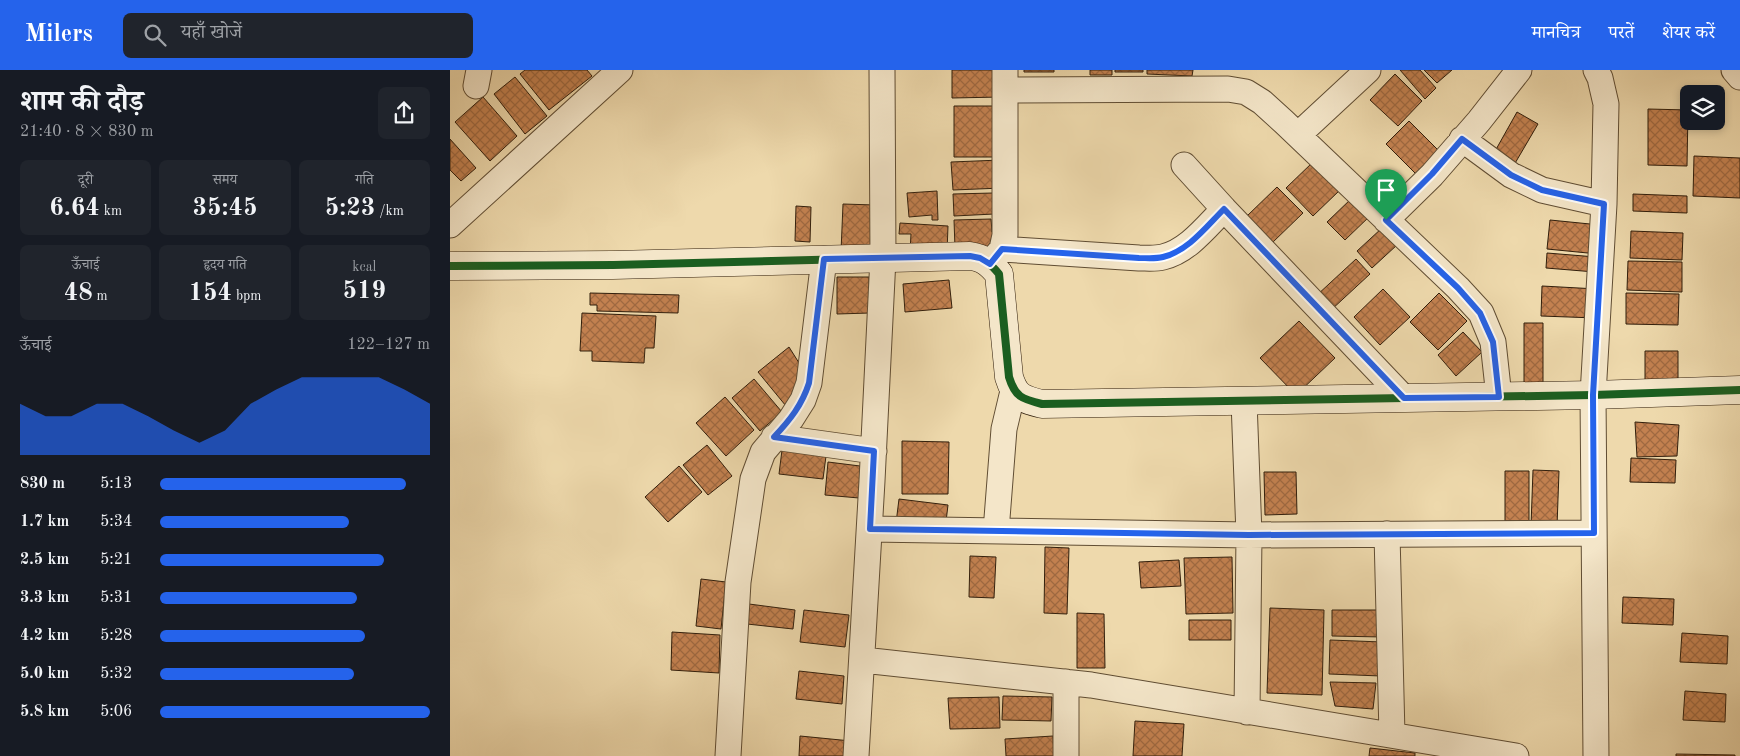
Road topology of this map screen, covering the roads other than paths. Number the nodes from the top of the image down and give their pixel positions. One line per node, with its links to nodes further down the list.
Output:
1 (620, 70): 15 (street)
2 (882, 70): 17 (street)
3 (1368, 70): 9 (street)
4 (1519, 70): 10 (street)
5 (1596, 70): 12 (street)
6 (1734, 70): 7 (street)
7 (1740, 77)
8 (1005, 80): 9 (street); 16 (street)
9 (1298, 135): 14 (street)
10 (1462, 139): 12 (street); 14 (street)
11 (1184, 165): 13 (street)
12 (1604, 204): 22 (street)
13 (1224, 209): 16 (street); 24 (street)
14 (1386, 220): 23 (street)
15 (450, 225)
16 (996, 256): 17 (street); 21 (street)
17 (883, 258): 18 (street); 27 (street)
18 (824, 259): 19 (street); 26 (street)
19 (450, 266)
20 (1740, 390): 22 (street)
21 (1013, 391): 25 (street); 29 (street)
22 (1593, 395): 23 (street); 30 (street)
23 (1499, 397): 24 (street)
24 (1404, 398): 25 (street)
25 (1244, 401): 32 (street)
26 (774, 437): 27 (street); 37 (street)
27 (874, 451): 28 (street)
28 (870, 529): 29 (street); 33 (street)
29 (996, 531): 32 (street)
30 (1594, 533): 31 (street); 41 (street)
31 (1387, 534): 32 (street); 36 (street)
32 (1249, 535): 35 (street)
33 (862, 660): 34 (street); 38 (street)
34 (1066, 682): 35 (street); 39 (street)
35 (1247, 712): 36 (street)
36 (1392, 735): 40 (street)
37 (728, 756)
38 (856, 756)
39 (1066, 756)
40 (1516, 756)
41 (1596, 756)

